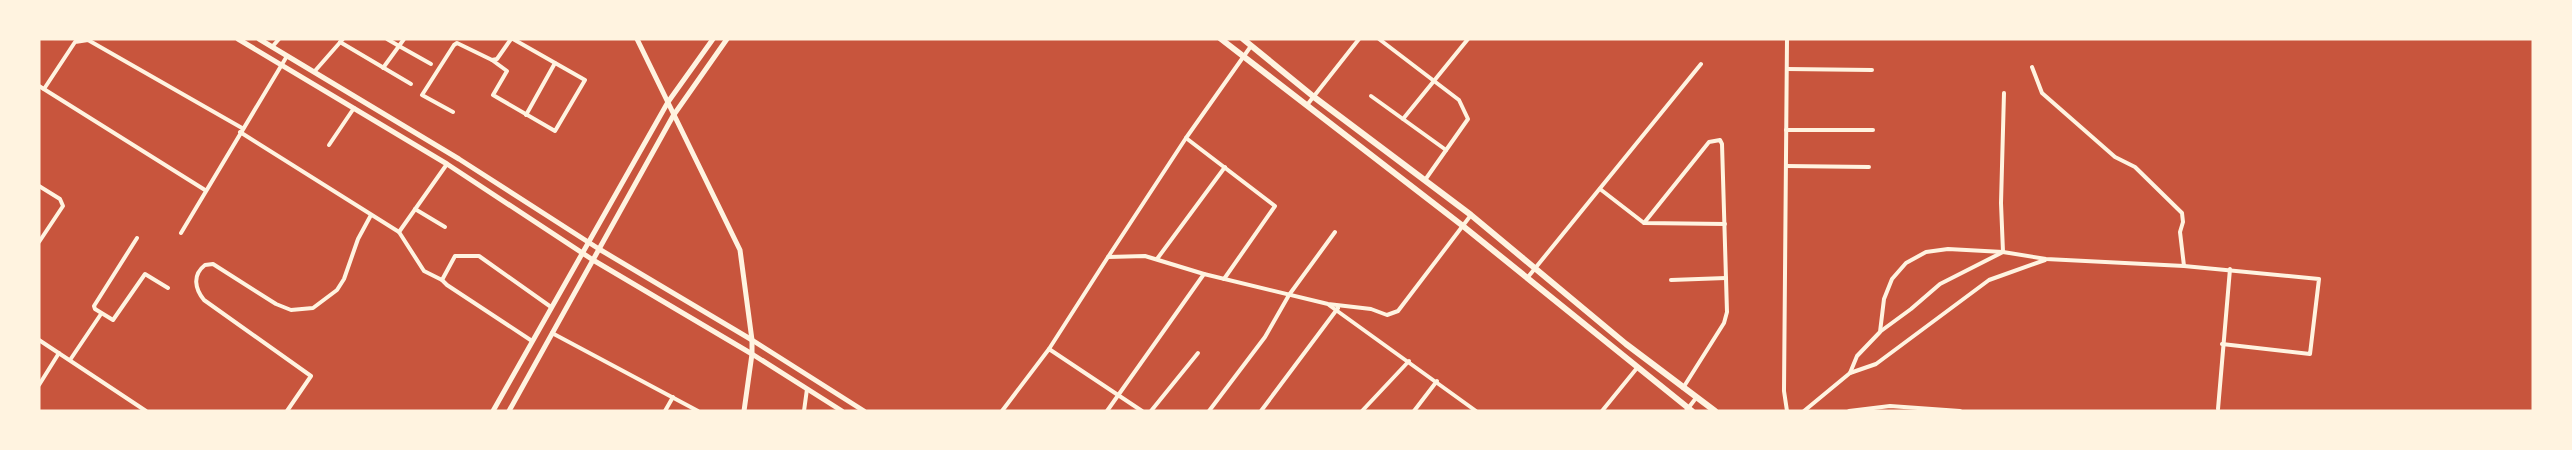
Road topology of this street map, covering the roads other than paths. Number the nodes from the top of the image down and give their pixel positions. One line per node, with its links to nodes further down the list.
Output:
1 (238, 39): 26 (street)
2 (259, 39): 19 (street)
3 (279, 39): 19 (street)
4 (387, 39): 18 (street)
5 (404, 39): 18 (street)
6 (512, 39): 22 (street); 23 (street)
7 (637, 39): 39 (street)
8 (713, 39): 39 (street)
9 (727, 39): 44 (street)
10 (1221, 39): 20 (main road)
11 (1243, 39): 17 (main road)
12 (1359, 39): 38 (street)
13 (1379, 39): 32 (street)
14 (1468, 39): 32 (street)
15 (1787, 39): 29 (street)
16 (342, 41): 28 (street); 31 (street)
17 (1251, 45): 20 (street); 38 (main road)
18 (399, 46): 24 (street); 28 (street)
19 (272, 47): 21 (street)
20 (1244, 55): 40 (main road); 49 (street)
21 (287, 56): 26 (street); 31 (street)
22 (492, 60): 42 (street); 43 (street)
23 (555, 63): 43 (street); 43 (street)
24 (432, 64)
25 (1701, 64): 60 (street)
26 (282, 65): 41 (street); 46 (street)
27 (2032, 67): 82 (street)
28 (383, 68): 33 (street)
29 (1787, 69): 30 (street); 47 (street)
30 (1872, 70)
31 (314, 72): 56 (street)
32 (1434, 81): 45 (street); 51 (street)
33 (411, 84)
34 (39, 86): 35 (street)
35 (44, 89): 46 (street); 61 (street)
36 (2004, 93): 77 (street)
37 (1371, 96): 45 (street)
38 (1314, 97): 40 (street); 57 (main road)
39 (668, 102): 44 (street); 73 (street)
40 (1307, 105): 67 (main road)
41 (354, 108): 50 (street); 52 (street)
42 (453, 112)
43 (526, 115)
44 (673, 116): 75 (street); 101 (street)
45 (1402, 119): 51 (street)
46 (241, 130): 61 (street); 63 (street)
47 (1786, 130): 48 (street); 53 (street)
48 (1873, 130)
49 (1186, 138): 54 (street); 78 (street)
50 (329, 145)
51 (1446, 150): 57 (street)
52 (447, 164): 59 (street); 62 (street)
53 (1786, 166): 55 (street); 142 (street)
54 (1225, 167): 79 (street); 88 (street)
55 (1869, 167)
56 (491, 180): 59 (street); 73 (street)
57 (1425, 180): 64 (main road)
58 (39, 186): 74 (street)
59 (485, 189): 76 (street)
60 (1600, 189): 65 (street); 83 (street)
61 (205, 190): 71 (street)
62 (415, 209): 68 (street); 69 (street)
63 (371, 215): 69 (street); 122 (street)
64 (1472, 215): 67 (street); 83 (main road)
65 (1644, 223): 66 (street); 66 (street)
66 (1725, 224): 87 (street)
67 (1463, 225): 86 (main road); 94 (street)
68 (445, 227)
69 (399, 232): 89 (street)
70 (1335, 232): 92 (street)
71 (181, 233)
72 (137, 238): 97 (street)
73 (587, 241): 75 (street); 76 (street)
74 (39, 242)
75 (599, 249): 81 (street); 101 (street)
76 (581, 252): 81 (street); 95 (street)
77 (2003, 252): 80 (street); 98 (street); 98 (street)
78 (1108, 257): 79 (street); 104 (street)
79 (1157, 259): 85 (street)
80 (2046, 259): 82 (street); 111 (street)
81 (593, 260): 99 (street); 107 (street)
82 (2184, 266): 84 (street)
83 (1536, 268): 86 (street); 114 (main road)
84 (2230, 270): 103 (street); 103 (street)
85 (1204, 274): 88 (street); 116 (street)
86 (1528, 278): 110 (main road)
87 (1726, 278): 90 (street); 114 (street)
88 (1224, 279): 92 (street)
89 (442, 280): 95 (street); 102 (street)
90 (1671, 280)
91 (168, 288): 97 (street)
92 (1289, 295): 93 (street); 135 (street)
93 (1328, 304): 94 (street); 96 (street)
94 (1340, 306): 96 (street)
95 (551, 307): 102 (street)
96 (1337, 310): 109 (street); 136 (street)
97 (101, 314): 108 (street)
98 (1880, 332): 111 (street)
99 (552, 333): 117 (street); 124 (street)
100 (39, 340): 105 (street)
101 (752, 340): 107 (street); 130 (street)
102 (532, 341): 123 (street)
103 (2222, 344): 119 (street)
104 (1049, 349): 116 (street); 131 (street)
105 (59, 353): 108 (street); 113 (street)
106 (1198, 353): 134 (street)
107 (752, 354): 115 (street); 127 (street)
108 (70, 360): 121 (street)
109 (1409, 361): 112 (street); 137 (street)
110 (1637, 368): 120 (main road); 140 (street)
111 (1850, 373): 143 (street)
112 (1437, 381): 138 (street); 139 (street)
113 (39, 385)
114 (1683, 388): 118 (main road)
115 (807, 389): 128 (street); 129 (street)
116 (1119, 395): 132 (street); 133 (street)
117 (673, 397): 125 (street); 126 (street)
118 (1695, 398): 120 (street); 141 (main road)
119 (2218, 409)
120 (1688, 410)
121 (146, 411)
122 (286, 411)
123 (493, 411)
124 (508, 411)
125 (665, 411)
126 (698, 411)
127 (744, 411)
128 (804, 411)
129 (842, 411)
130 (864, 411)
131 (1002, 411)
132 (1107, 411)
133 (1142, 411)
134 (1151, 411)
135 (1209, 411)
136 (1261, 411)
137 (1362, 411)
138 (1414, 411)
139 (1476, 411)
140 (1602, 411)
141 (1715, 411)
142 (1787, 411)
143 (1804, 411)
144 (1849, 411): 145 (street)
145 (1959, 411)

